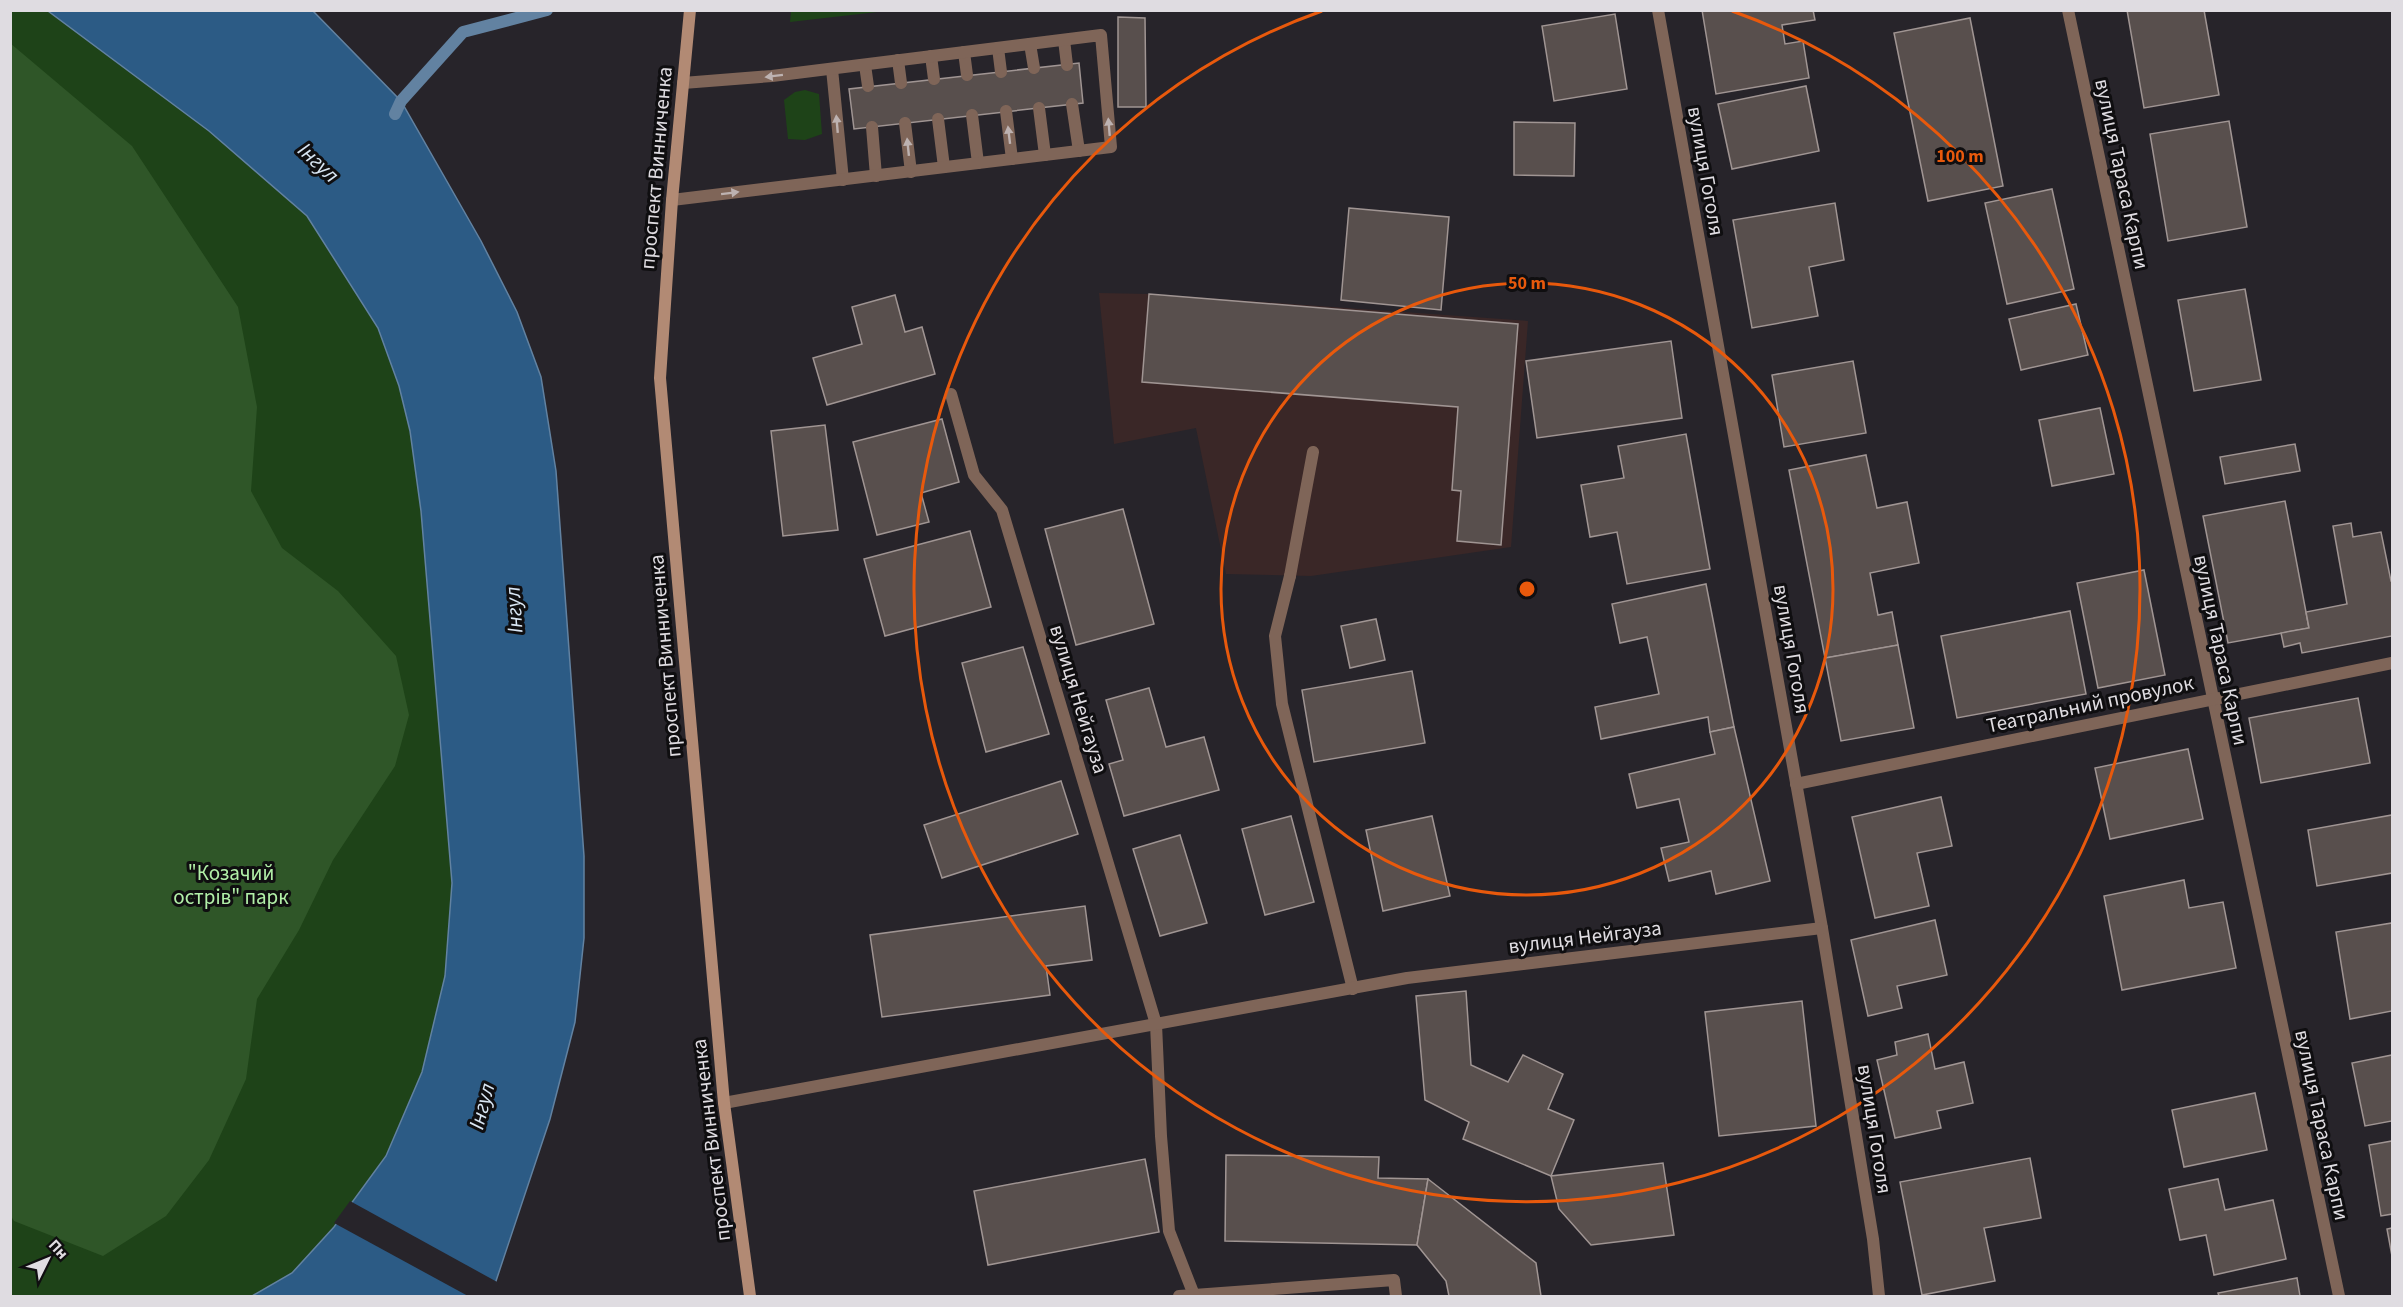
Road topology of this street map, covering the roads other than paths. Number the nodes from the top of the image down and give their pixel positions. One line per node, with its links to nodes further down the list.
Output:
1 (690, 10): 17 (main road, проспект Винниченка)
2 (1658, 10): 40 (street, вулиця Гоголя)
3 (2068, 10): 39 (street, вулиця Тараса Карпи)
4 (1064, 40): 5 (street); 10 (street); 27 (street, one-way to 4)
5 (1030, 44): 6 (street); 12 (street)
6 (998, 48): 7 (street); 14 (street)
7 (964, 52): 8 (street); 15 (street)
8 (932, 56): 9 (street); 16 (street)
9 (898, 60): 11 (street); 18 (street)
10 (1067, 64)
11 (865, 65): 13 (street); 19 (street)
12 (1034, 68)
13 (832, 69): 17 (street, one-way to 17); 34 (street, one-way to 13)
14 (1000, 72)
15 (967, 75)
16 (934, 79)
17 (683, 83): 35 (main road, проспект Винниченка)
18 (901, 83)
19 (868, 86)
20 (1072, 104): 27 (street)
21 (1039, 108): 28 (street)
22 (1005, 111): 29 (street, one-way to 22)
23 (972, 116): 30 (street)
24 (938, 120): 31 (street)
25 (905, 123): 32 (street, one-way to 25)
26 (872, 127): 33 (street)
27 (1079, 151): 28 (street)
28 (1046, 155): 29 (street)
29 (1012, 159): 30 (street)
30 (978, 164): 31 (street)
31 (944, 168): 32 (street)
32 (910, 171): 33 (street)
33 (876, 176): 34 (street)
34 (843, 180): 35 (street, one-way to 34)
35 (672, 200): 44 (main road, проспект Винниченка)
36 (951, 394): 43 (street, вулиця Нейгауза)
37 (1313, 452): 42 (street)
38 (2392, 663): 39 (street, Театральний провулок)
39 (2211, 699): 40 (street, Театральний провулок); 50 (street, вулиця Тараса Карпи)
40 (1796, 784): 41 (street, вулиця Гоголя)
41 (1822, 928): 42 (street, вулиця Нейгауза); 49 (street, вулиця Гоголя)
42 (1353, 989): 43 (street, вулиця Нейгауза)
43 (1156, 1024): 44 (street, вулиця Нейгауза); 45 (street)
44 (724, 1102): 46 (main road, проспект Винниченка)
45 (1194, 1295): 47 (street); 48 (street)
46 (750, 1296)
47 (1179, 1296)
48 (1396, 1296)
49 (1879, 1296)
50 (2339, 1296)

